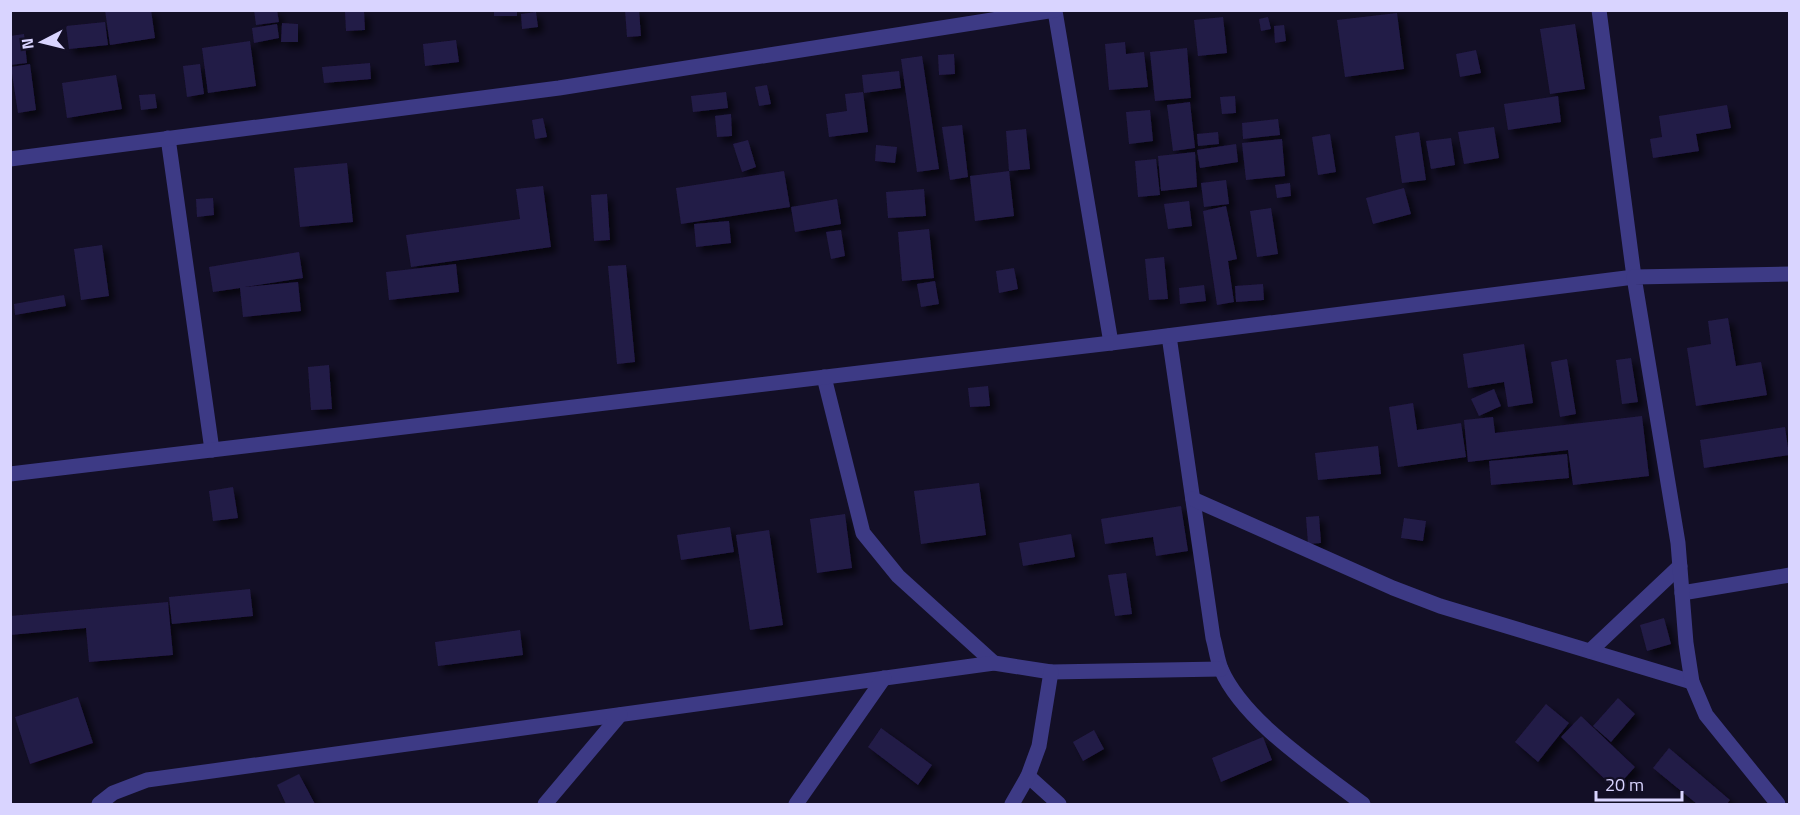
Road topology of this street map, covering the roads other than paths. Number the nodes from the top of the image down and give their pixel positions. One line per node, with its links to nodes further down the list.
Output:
1 (1599, 10): 6 (street)
2 (1055, 11): 3 (street); 8 (street)
3 (168, 138): 4 (street); 10 (street)
4 (10, 159)
5 (1790, 274): 6 (street)
6 (1634, 277): 7 (street); 13 (street)
7 (1169, 336): 8 (street); 12 (street)
8 (1111, 343): 9 (street)
9 (824, 377): 10 (street); 17 (street)
10 (212, 450): 11 (street)
11 (10, 474)
12 (1193, 499): 16 (street); 18 (street)
13 (1680, 566): 15 (street); 16 (street)
14 (1790, 575): 15 (street)
15 (1682, 593): 21 (street)
16 (1590, 651): 21 (street)
17 (994, 663): 19 (street); 20 (street)
18 (1221, 669): 19 (street); 29 (street)
19 (1052, 672): 23 (street)
20 (884, 678): 22 (street); 26 (street)
21 (1692, 682): 30 (street)
22 (620, 715): 24 (street); 25 (street)
23 (1028, 776): 27 (street); 28 (street)
24 (99, 804)
25 (545, 804)
26 (796, 804)
27 (1012, 804)
28 (1059, 804)
29 (1363, 804)
30 (1778, 804)

